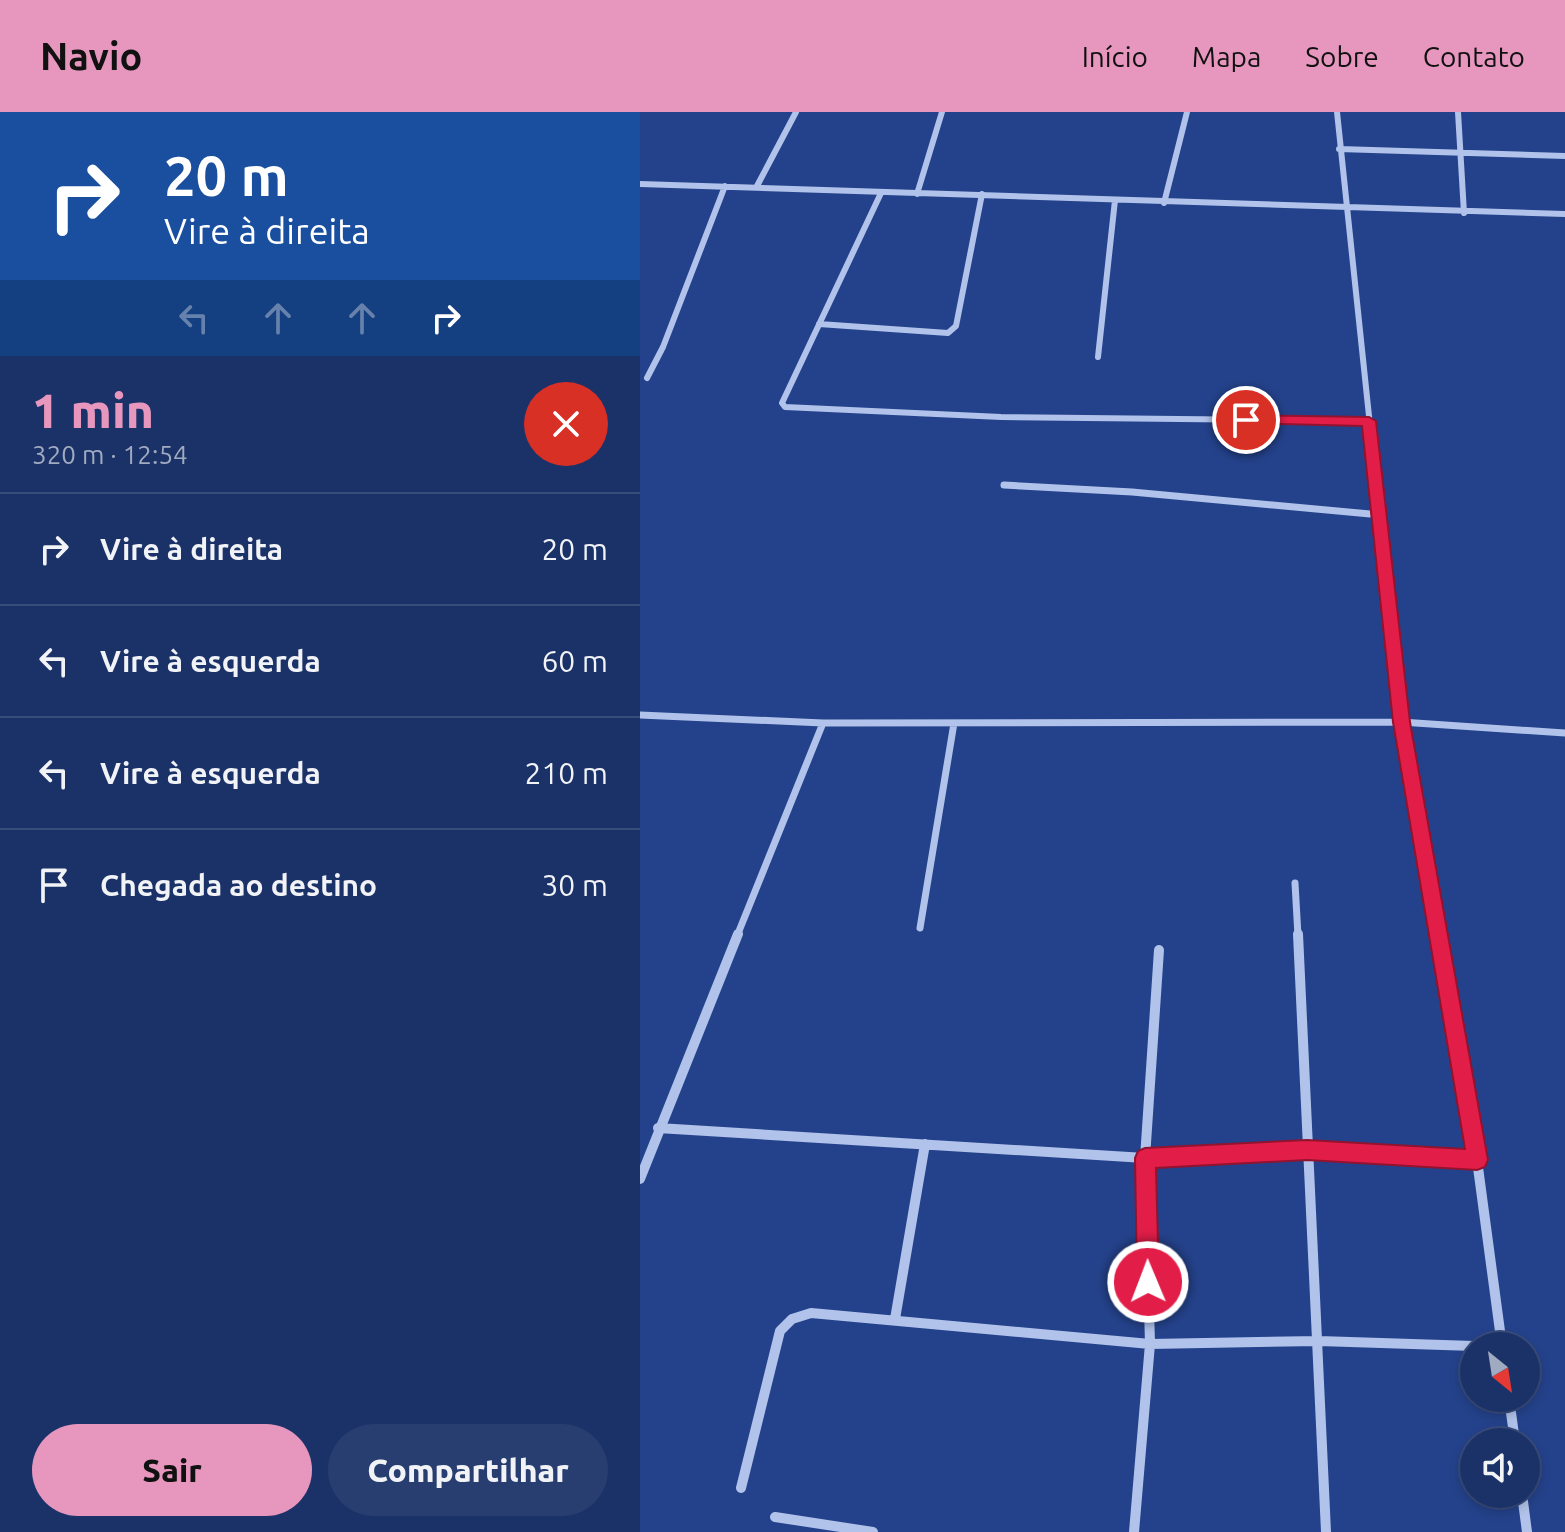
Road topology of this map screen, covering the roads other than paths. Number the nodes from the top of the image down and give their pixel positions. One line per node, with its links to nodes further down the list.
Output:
1 (796, 112): 11 (street)
2 (942, 112): 13 (street)
3 (1187, 112): 16 (street)
4 (1337, 112): 6 (street)
5 (1458, 112): 7 (street)
6 (1339, 149): 7 (street); 17 (street)
7 (1461, 154): 8 (street); 18 (street)
8 (1565, 156)
9 (640, 184): 10 (street)
10 (725, 186): 11 (street); 22 (street)
11 (757, 186): 12 (street)
12 (881, 193): 13 (street); 20 (street)
13 (917, 194): 14 (street)
14 (982, 194): 15 (street); 20 (street)
15 (1115, 200): 16 (street); 21 (street)
16 (1164, 203): 17 (street)
17 (1348, 206): 18 (street); 23 (street)
18 (1464, 213): 19 (street)
19 (1565, 214)
20 (819, 324): 23 (street)
21 (1098, 357)
22 (647, 378)
23 (1369, 421): 25 (street)
24 (1004, 485): 25 (street)
25 (1381, 515): 27 (street)
26 (640, 715): 28 (street)
27 (1401, 722): 29 (street); 30 (street); 38 (street)
28 (823, 723): 29 (street); 34 (street)
29 (954, 723): 32 (street)
30 (1565, 733)
31 (1295, 883): 36 (street)
32 (920, 928)
33 (1159, 950): 37 (street)
34 (658, 1128): 35 (street); 39 (street)
35 (925, 1144): 37 (street); 40 (street)
36 (1307, 1150): 37 (street); 38 (street); 42 (street)
37 (1145, 1158): 43 (street)
38 (1477, 1160): 41 (street)
39 (640, 1179)
40 (895, 1319): 43 (street); 45 (street)
41 (1500, 1332)
42 (1319, 1341): 43 (street); 44 (street); 50 (street)
43 (1150, 1344): 49 (street)
44 (1460, 1346)
45 (741, 1488)
46 (1524, 1508): 51 (street)
47 (775, 1517): 48 (street)
48 (873, 1532)
49 (1134, 1532)
50 (1326, 1532)
51 (1527, 1532)

